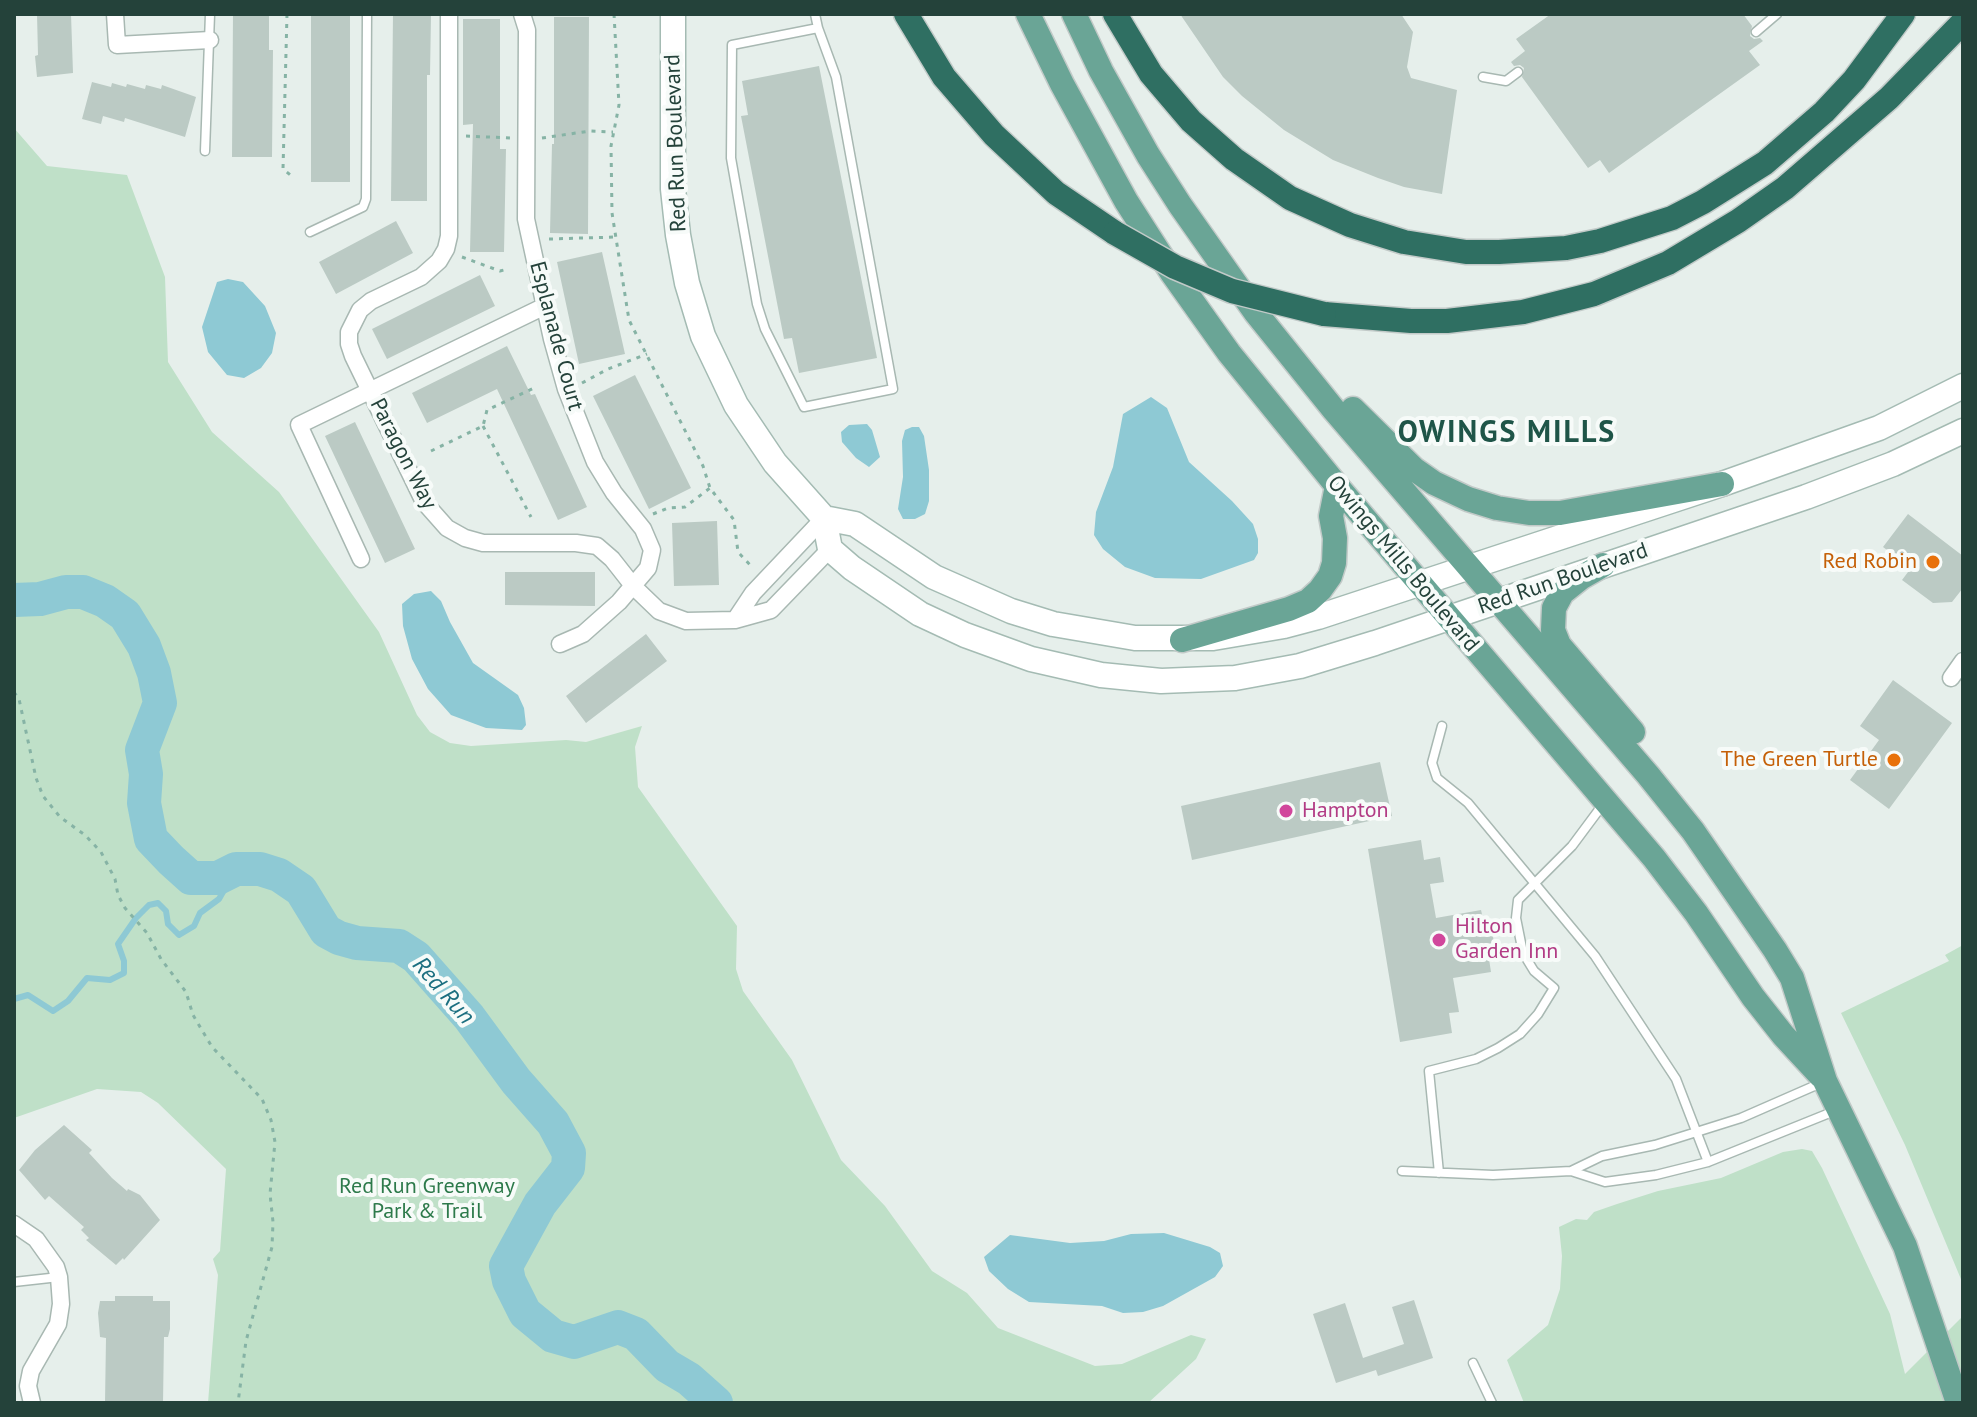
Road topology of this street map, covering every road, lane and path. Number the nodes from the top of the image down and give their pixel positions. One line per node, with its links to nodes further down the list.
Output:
1 (115, 14): 19 (street)
2 (210, 14): 19 (lane)
3 (287, 14): 27 (path)
4 (367, 14): 28 (lane)
5 (449, 14): 39 (street, Paragon Way)
6 (522, 14): 33 (street, Esplanade Court)
7 (614, 14): 22 (path)
8 (673, 14): 48 (main road, Red Run Boulevard)
9 (815, 14): 17 (lane)
10 (906, 14): 16 (highway, bridge)
11 (1028, 14): 44 (main road, Owings Mills Boulevard)
12 (1074, 14): 35 (main road, Owings Mills Boulevard)
13 (1115, 14): 15 (highway)
14 (1777, 14): 18 (lane)
15 (1903, 14)
16 (1963, 22)
17 (818, 28): 17 (lane)
18 (1756, 32)
19 (210, 40): 26 (lane)
20 (1518, 72): 21 (lane)
21 (1483, 77)
22 (613, 132): 25 (path); 29 (path)
23 (458, 136): 24 (path)
24 (514, 138)
25 (534, 138)
26 (205, 151)
27 (294, 178)
28 (310, 232)
29 (616, 237): 30 (path); 34 (path)
30 (538, 239)
31 (462, 257): 32 (path)
32 (508, 269)
33 (545, 306): 39 (street, Paragon Way); 55 (street, Esplanade Court)
34 (647, 354): 38 (path); 45 (path)
35 (1293, 360): 43 (main road); 52 (main road, Owings Mills Boulevard)
36 (1963, 386): 43 (main road, Red Run Boulevard)
37 (536, 387): 40 (path)
38 (575, 387)
39 (370, 390): 50 (street, Paragon Way); 55 (street, Paragon Way)
40 (483, 426): 42 (path); 46 (path)
41 (1963, 431): 51 (main road, Red Run Boulevard)
42 (431, 451)
43 (1722, 484): 52 (main road, Red Run Boulevard)
44 (1337, 486): 54 (main road, Owings Mills Boulevard); 59 (main road)
45 (710, 488): 47 (path); 53 (path)
46 (531, 517)
47 (647, 518)
48 (824, 518): 49 (main road); 58 (street); 59 (main road, Red Run Boulevard)
49 (830, 549): 57 (main road, Red Run Boulevard); 58 (street)
50 (361, 559)
51 (1603, 565): 56 (main road, Red Run Boulevard); 67 (main road)
52 (1469, 567): 54 (main road, Red Run Boulevard); 56 (main road, Owings Mills Boulevard)
53 (758, 572)
54 (1419, 584): 57 (main road, Owings Mills Boulevard); 59 (main road, Red Run Boulevard)
55 (634, 587): 58 (street, Paragon Way); 60 (street, Esplanade Court)
56 (1498, 601): 57 (main road, Red Run Boulevard); 67 (main road, Owings Mills Boulevard)
57 (1448, 618): 65 (main road, Owings Mills Boulevard)
58 (735, 620)
59 (1182, 640)
60 (560, 644)
61 (1963, 661): 62 (street)
62 (1951, 678)
63 (14, 692): 80 (path)
64 (1442, 726): 66 (lane)
65 (1607, 801): 66 (lane); 68 (main road, Owings Mills Boulevard)
66 (1534, 883): 70 (lane); 74 (lane)
67 (1775, 950): 68 (main road, Owings Mills Boulevard)
68 (1825, 1081): 69 (main road, Owings Mills Boulevard); 70 (lane)
69 (1840, 1109): 71 (lane); 82 (main road, Owings Mills Boulevard)
70 (1699, 1133): 71 (lane); 73 (lane)
71 (1708, 1162): 73 (lane)
72 (1402, 1171): 74 (lane)
73 (1571, 1171): 74 (lane)
74 (1439, 1173)
75 (14, 1224): 76 (street)
76 (59, 1277): 77 (lane); 79 (street)
77 (14, 1282)
78 (1473, 1363): 81 (lane)
79 (32, 1403)
80 (238, 1403)
81 (1492, 1403)
82 (1958, 1403)

